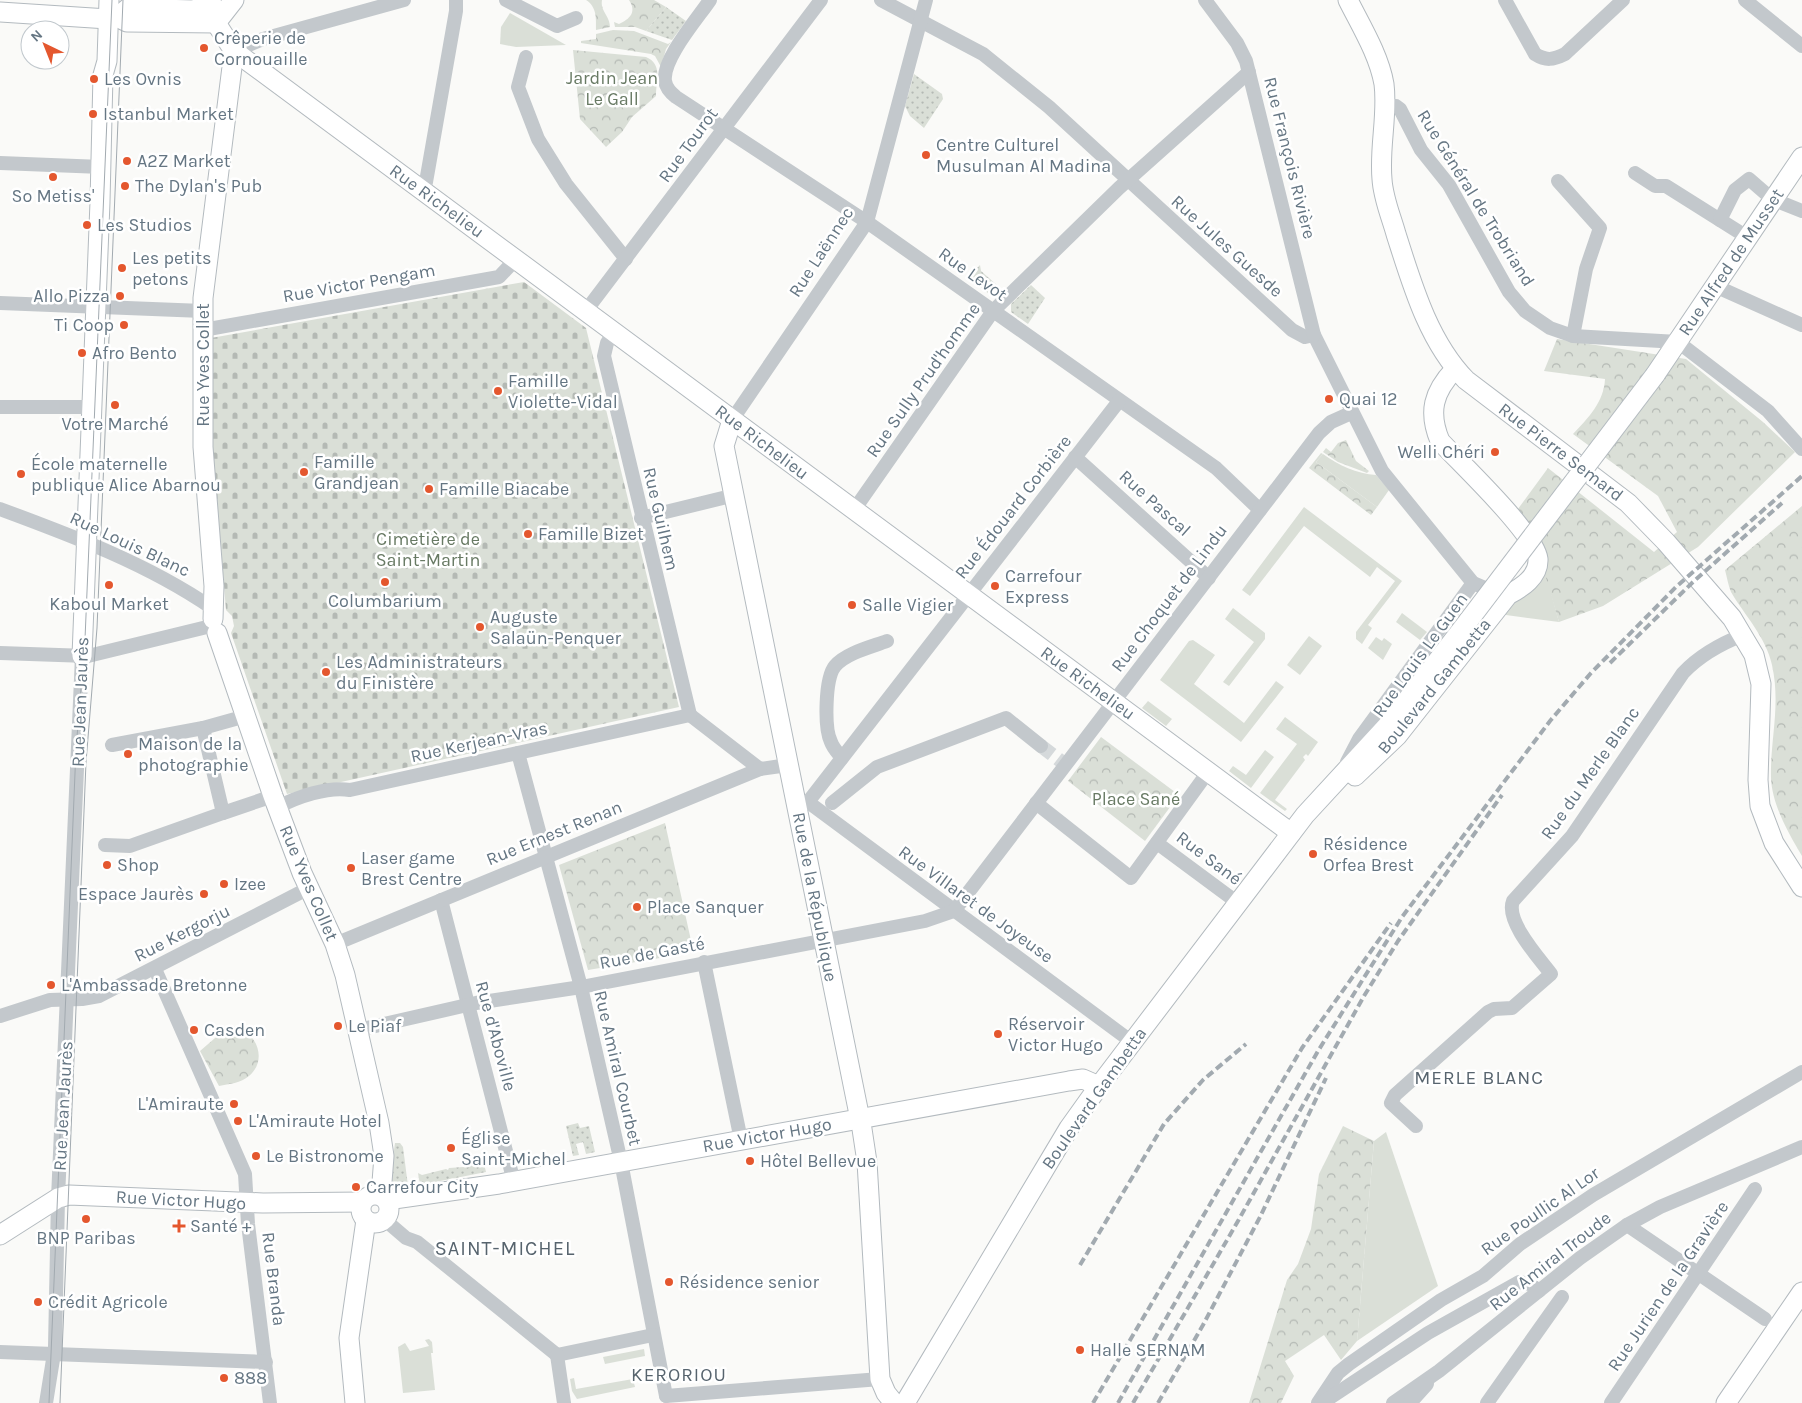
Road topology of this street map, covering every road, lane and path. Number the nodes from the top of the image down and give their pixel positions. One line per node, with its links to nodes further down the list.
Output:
1 (234, 0): 15 (street)
2 (404, 0): 21 (street)
3 (456, 0): 4 (street); 32 (street)
4 (464, 0)
5 (506, 0): 18 (street)
6 (710, 0): 25 (street, Rue Levot)
7 (820, 0): 25 (street, Rue Tourot)
8 (881, 0): 19 (street, Rue Jules Guesde)
9 (926, 0): 19 (street, Rue Laënnec)
10 (1205, 0): 23 (street, Rue François Rivière)
11 (1348, 0): 24 (street, Rue Pierre Semard)
12 (1504, 0): 13 (street)
13 (1623, 0)
14 (1745, 0): 20 (street)
15 (212, 10): 17 (street); 21 (street)
16 (0, 12): 17 (street)
17 (111, 12): 28 (street, Rue Jean Jaurès)
18 (576, 18)
19 (920, 20): 30 (street, Rue Jules Guesde); 36 (street, Rue Laënnec)
20 (1802, 46)
21 (234, 51): 32 (street, Rue Richelieu); 43 (street, Rue Yves Collet)
22 (526, 57): 38 (street)
23 (1249, 72): 30 (street, Rue Sully Prud'homme); 49 (street, Rue François Rivière)
24 (1385, 106): 50 (street, Rue Général de Trobriand); 52 (street, Rue Pierre Semard)
25 (724, 127): 36 (street, Rue Levot); 38 (street, Rue Tourot)
26 (1802, 157): 33 (street, Rue Alfred de Musset)
27 (0, 163): 28 (street)
28 (102, 167): 42 (street, Rue Jean Jaurès)
29 (1635, 173): 35 (street)
30 (1128, 181): 44 (street, Rue Sully Prud'homme); 49 (street, Rue Jules Guesde)
31 (1558, 181): 50 (street)
32 (422, 190): 39 (street, Rue Richelieu)
33 (1772, 199): 34 (street); 35 (street); 37 (street, Rue Alfred de Musset)
34 (1802, 212)
35 (1720, 220): 37 (street)
36 (867, 222): 44 (street, Rue Levot); 58 (street, Rue Laënnec)
37 (1747, 237): 40 (street, Rue Alfred de Musset)
38 (626, 259): 45 (street, Rue Tourot)
39 (515, 260): 45 (street, Rue Richelieu); 47 (street, Rue Victor Pengam)
40 (1715, 286): 46 (street); 51 (street, Rue Alfred de Musset)
41 (0, 303): 42 (street)
42 (96, 307): 43 (street); 56 (street, Rue Jean Jaurès)
43 (203, 311): 47 (street, Rue Yves Collet)
44 (993, 311): 54 (street, Rue Levot); 63 (street, Rue Sully Prud'homme)
45 (585, 312): 48 (street, Rue Richelieu)
46 (1802, 325)
47 (203, 330): 71 (street, Rue Yves Collet)
48 (614, 332): 58 (street, Rue Richelieu); 65 (street, Rue Guilhem)
49 (1314, 335): 57 (street)
50 (1574, 336): 51 (street, Rue Général de Trobriand)
51 (1678, 342): 53 (street, Rue Alfred de Musset); 59 (street)
52 (1455, 369): 70 (street); 72 (street, Rue Pierre Semard)
53 (1655, 375): 87 (street, Boulevard Gambetta, bridge)
54 (1119, 401): 60 (street, Rue Édouard Corbière); 64 (street, Rue Levot)
55 (0, 407): 56 (street)
56 (92, 407): 66 (street, Rue Jean Jaurès)
57 (1351, 413): 64 (street, Rue Choquet de Lindu); 68 (street)
58 (732, 420): 61 (street, Rue de la République); 63 (street, Rue Richelieu)
59 (1802, 449)
60 (1075, 457): 67 (street, Rue Pascal); 69 (street, Rue Édouard Corbière)
61 (734, 495): 65 (street); 84 (street, Rue de la République)
62 (0, 509): 66 (street, Rue Louis Blanc)
63 (854, 510): 69 (street, Rue Richelieu)
64 (1260, 510): 67 (street, Rue Choquet de Lindu)
65 (642, 518): 77 (street, Rue Guilhem)
66 (86, 541): 71 (street, Rue Louis Blanc); 75 (street, Rue Jean Jaurès)
67 (1209, 578): 76 (street, Rue Choquet de Lindu)
68 (1473, 583): 70 (street, Rue Louis Le Guen); 87 (street, Rue Louis Le Guen)
69 (968, 595): 76 (street, Rue Richelieu); 83 (street, Rue Édouard Corbière)
70 (1508, 595): 93 (street, Boulevard Gambetta)
71 (212, 622): 75 (street); 78 (street, Rue Yves Collet)
72 (1743, 635): 97 (street, Rue Pierre Semard); 115 (street, Rue du Merle Blanc)
73 (887, 641): 83 (street)
74 (0, 653): 75 (street)
75 (82, 656): 107 (street, Rue Jean Jaurès)
76 (1113, 702): 86 (street, Rue Richelieu); 91 (street, Rue Choquet de Lindu)
77 (690, 715): 82 (street, Rue Kerjean-Vras); 85 (street)
78 (246, 716): 79 (street); 88 (street, Rue Yves Collet)
79 (203, 728): 80 (street); 92 (street)
80 (112, 744)
81 (1041, 746): 90 (street)
82 (518, 752): 88 (street, Rue Kerjean-Vras); 96 (street, Rue Amiral Courbet)
83 (842, 758): 89 (street, Rue Édouard Corbière)
84 (788, 766): 85 (street); 89 (street, Rue de la République)
85 (760, 769): 96 (street, Rue Ernest Renan)
86 (1208, 772): 93 (street, Rue Richelieu); 94 (street)
87 (1342, 773): 93 (street, Boulevard Gambetta)
88 (275, 802): 92 (street, Rue Kerjean-Vras); 98 (street, Rue Yves Collet)
89 (802, 803): 101 (street, Rue Villaret de Joyeuse); 102 (street, Rue de la République)
90 (832, 803)
91 (1036, 803): 94 (street); 101 (street, Rue Choquet de Lindu)
92 (223, 813): 95 (street, Rue Kerjean-Vras)
93 (1291, 833): 100 (street, Boulevard Gambetta)
94 (1157, 843): 100 (street, Rue Sané)
95 (105, 845)
96 (545, 858): 99 (street, Rue Ernest Renan); 106 (street, Rue Amiral Courbet)
97 (1802, 887)
98 (309, 888): 103 (street, Rue Yves Collet); 105 (street, Rue Kergorju)
99 (441, 900): 103 (street, Rue Ernest Renan); 108 (street, Rue d'Aboville)
100 (1238, 903): 111 (street, Boulevard Gambetta)
101 (954, 912): 102 (street, Rue de Gasté); 111 (street, Rue Villaret de Joyeuse)
102 (824, 940): 104 (street, Rue de Gasté); 114 (street, Rue de la République)
103 (335, 944): 110 (street, Rue Yves Collet)
104 (704, 962): 106 (street, Rue de Gasté); 116 (street)
105 (155, 969): 107 (street, Rue Kergorju); 122 (street, Rue Branda)
106 (580, 987): 108 (street, Rue de Gasté); 118 (street, Rue Amiral Courbet)
107 (68, 999): 109 (street, Rue Kergorju); 121 (street, Rue Jean Jaurès)
108 (468, 1004): 110 (street, Rue de Gasté); 119 (street, Rue d'Aboville)
109 (0, 1016)
110 (358, 1030): 123 (street, Rue Yves Collet)
111 (1132, 1042): 113 (street, Boulevard Gambetta)
112 (1802, 1072): 139 (street, Rue Poullic Al Lor)
113 (1099, 1086): 114 (street, Rue Victor Hugo); 150 (street, Boulevard Gambetta)
114 (860, 1117): 116 (street, Rue Victor Hugo); 141 (street, Rue de la République)
115 (1416, 1126)
116 (740, 1140): 118 (street, Rue Victor Hugo)
117 (1802, 1147): 124 (street, Rue Amiral Troude)
118 (621, 1162): 119 (street, Rue Victor Hugo); 134 (street, Rue Amiral Courbet)
119 (514, 1182): 123 (street, Rue Victor Hugo)
120 (1756, 1189): 126 (street, Rue Jurien de la Gravière)
121 (58, 1198): 122 (street, Rue Victor Hugo); 125 (street); 136 (street, Rue Jean Jaurès)
122 (247, 1203): 123 (street, Rue Victor Hugo); 138 (street, Rue Branda)
123 (375, 1209): 137 (street); 146 (street, Rue Yves Collet)
124 (1627, 1225): 126 (street); 128 (street, Rue Amiral Troude)
125 (0, 1235)
126 (1699, 1274): 133 (street); 155 (street, Rue Jurien de la Gravière)
127 (1505, 1290): 128 (street); 131 (street); 142 (street)
128 (1539, 1291): 131 (street, Rue Amiral Troude)
129 (1802, 1292): 156 (street)
130 (1562, 1296): 154 (street)
131 (1524, 1304): 140 (street, Rue Amiral Troude)
132 (1802, 1310): 157 (street)
133 (1765, 1319)
134 (653, 1335): 137 (street); 143 (street, Rue Amiral Courbet)
135 (0, 1352): 136 (street)
136 (54, 1354): 138 (street); 144 (street, Rue Jean Jaurès)
137 (556, 1355): 147 (street)
138 (266, 1362): 145 (street, Rue Branda)
139 (1349, 1364): 142 (street); 151 (street, Rue Poullic Al Lor)
140 (1439, 1371): 152 (street, Rue Amiral Troude); 153 (street, Rue Amiral Troude)
141 (880, 1379): 143 (street); 148 (street, Rue de la République); 149 (street, Rue de la République)
142 (1350, 1383): 151 (street)
143 (664, 1400)
144 (46, 1403)
145 (270, 1403)
146 (355, 1403)
147 (564, 1403)
148 (880, 1403)
149 (894, 1403)
150 (905, 1403)
151 (1320, 1403)
152 (1393, 1403)
153 (1410, 1403)
154 (1487, 1403)
155 (1611, 1403)
156 (1726, 1403)
157 (1740, 1403)

